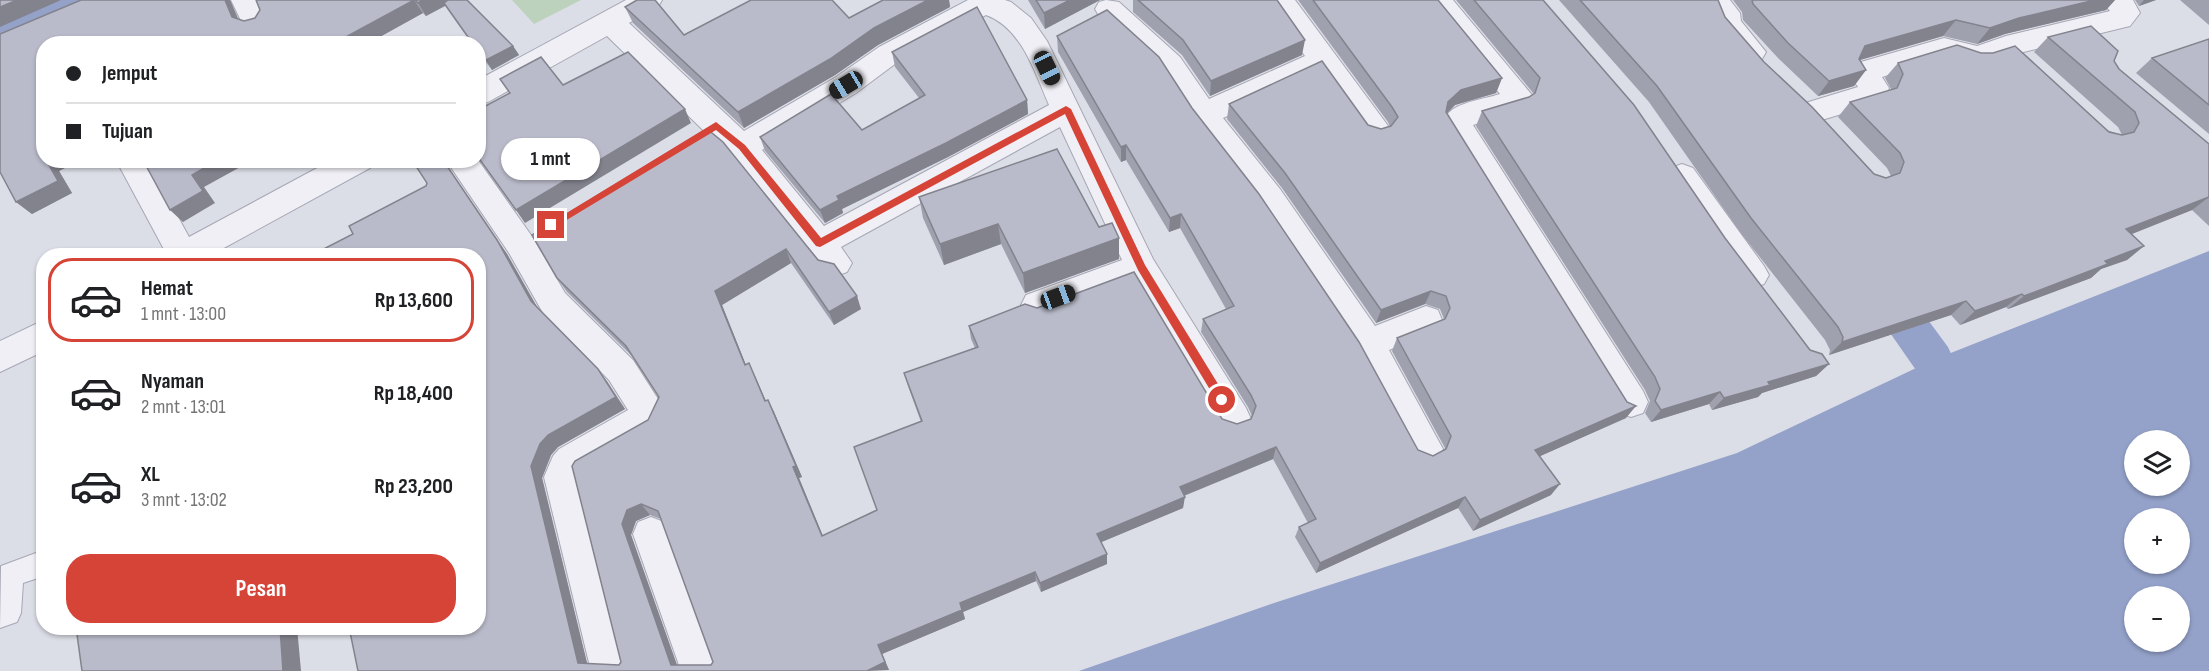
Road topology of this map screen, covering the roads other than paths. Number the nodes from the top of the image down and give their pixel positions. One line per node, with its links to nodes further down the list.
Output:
1 (648, 0): 8 (street)
2 (1280, 0): 10 (street)
3 (1437, 0): 34 (street)
4 (1713, 0): 11 (street)
5 (2115, 0): 9 (street)
6 (1012, 9): 15 (street); 20 (street)
7 (1109, 10): 17 (street)
8 (609, 21): 13 (street); 20 (street)
9 (2006, 46): 12 (street); 16 (street)
10 (1324, 59): 17 (street); 18 (street)
11 (1766, 68)
12 (2031, 69)
13 (486, 90)
14 (1789, 90): 16 (street)
15 (1066, 109): 20 (street); 27 (street)
16 (1812, 112): 19 (street)
17 (1203, 114): 32 (street)
18 (1376, 131)
19 (1835, 137)
20 (742, 147)
21 (1669, 158): 28 (street)
22 (135, 168): 25 (street)
23 (341, 168): 26 (street)
24 (469, 168): 40 (street)
25 (179, 248)
26 (196, 248)
27 (1141, 267): 29 (street); 35 (street)
28 (1769, 296)
29 (1037, 304)
30 (1426, 320): 32 (street)
31 (36, 338): 33 (street)
32 (1368, 344): 36 (street)
33 (0, 358)
34 (1631, 402)
35 (1234, 419)
36 (1426, 449)
37 (651, 534): 41 (street)
38 (36, 566): 39 (lane)
39 (0, 615)
40 (610, 671)
41 (700, 671)

